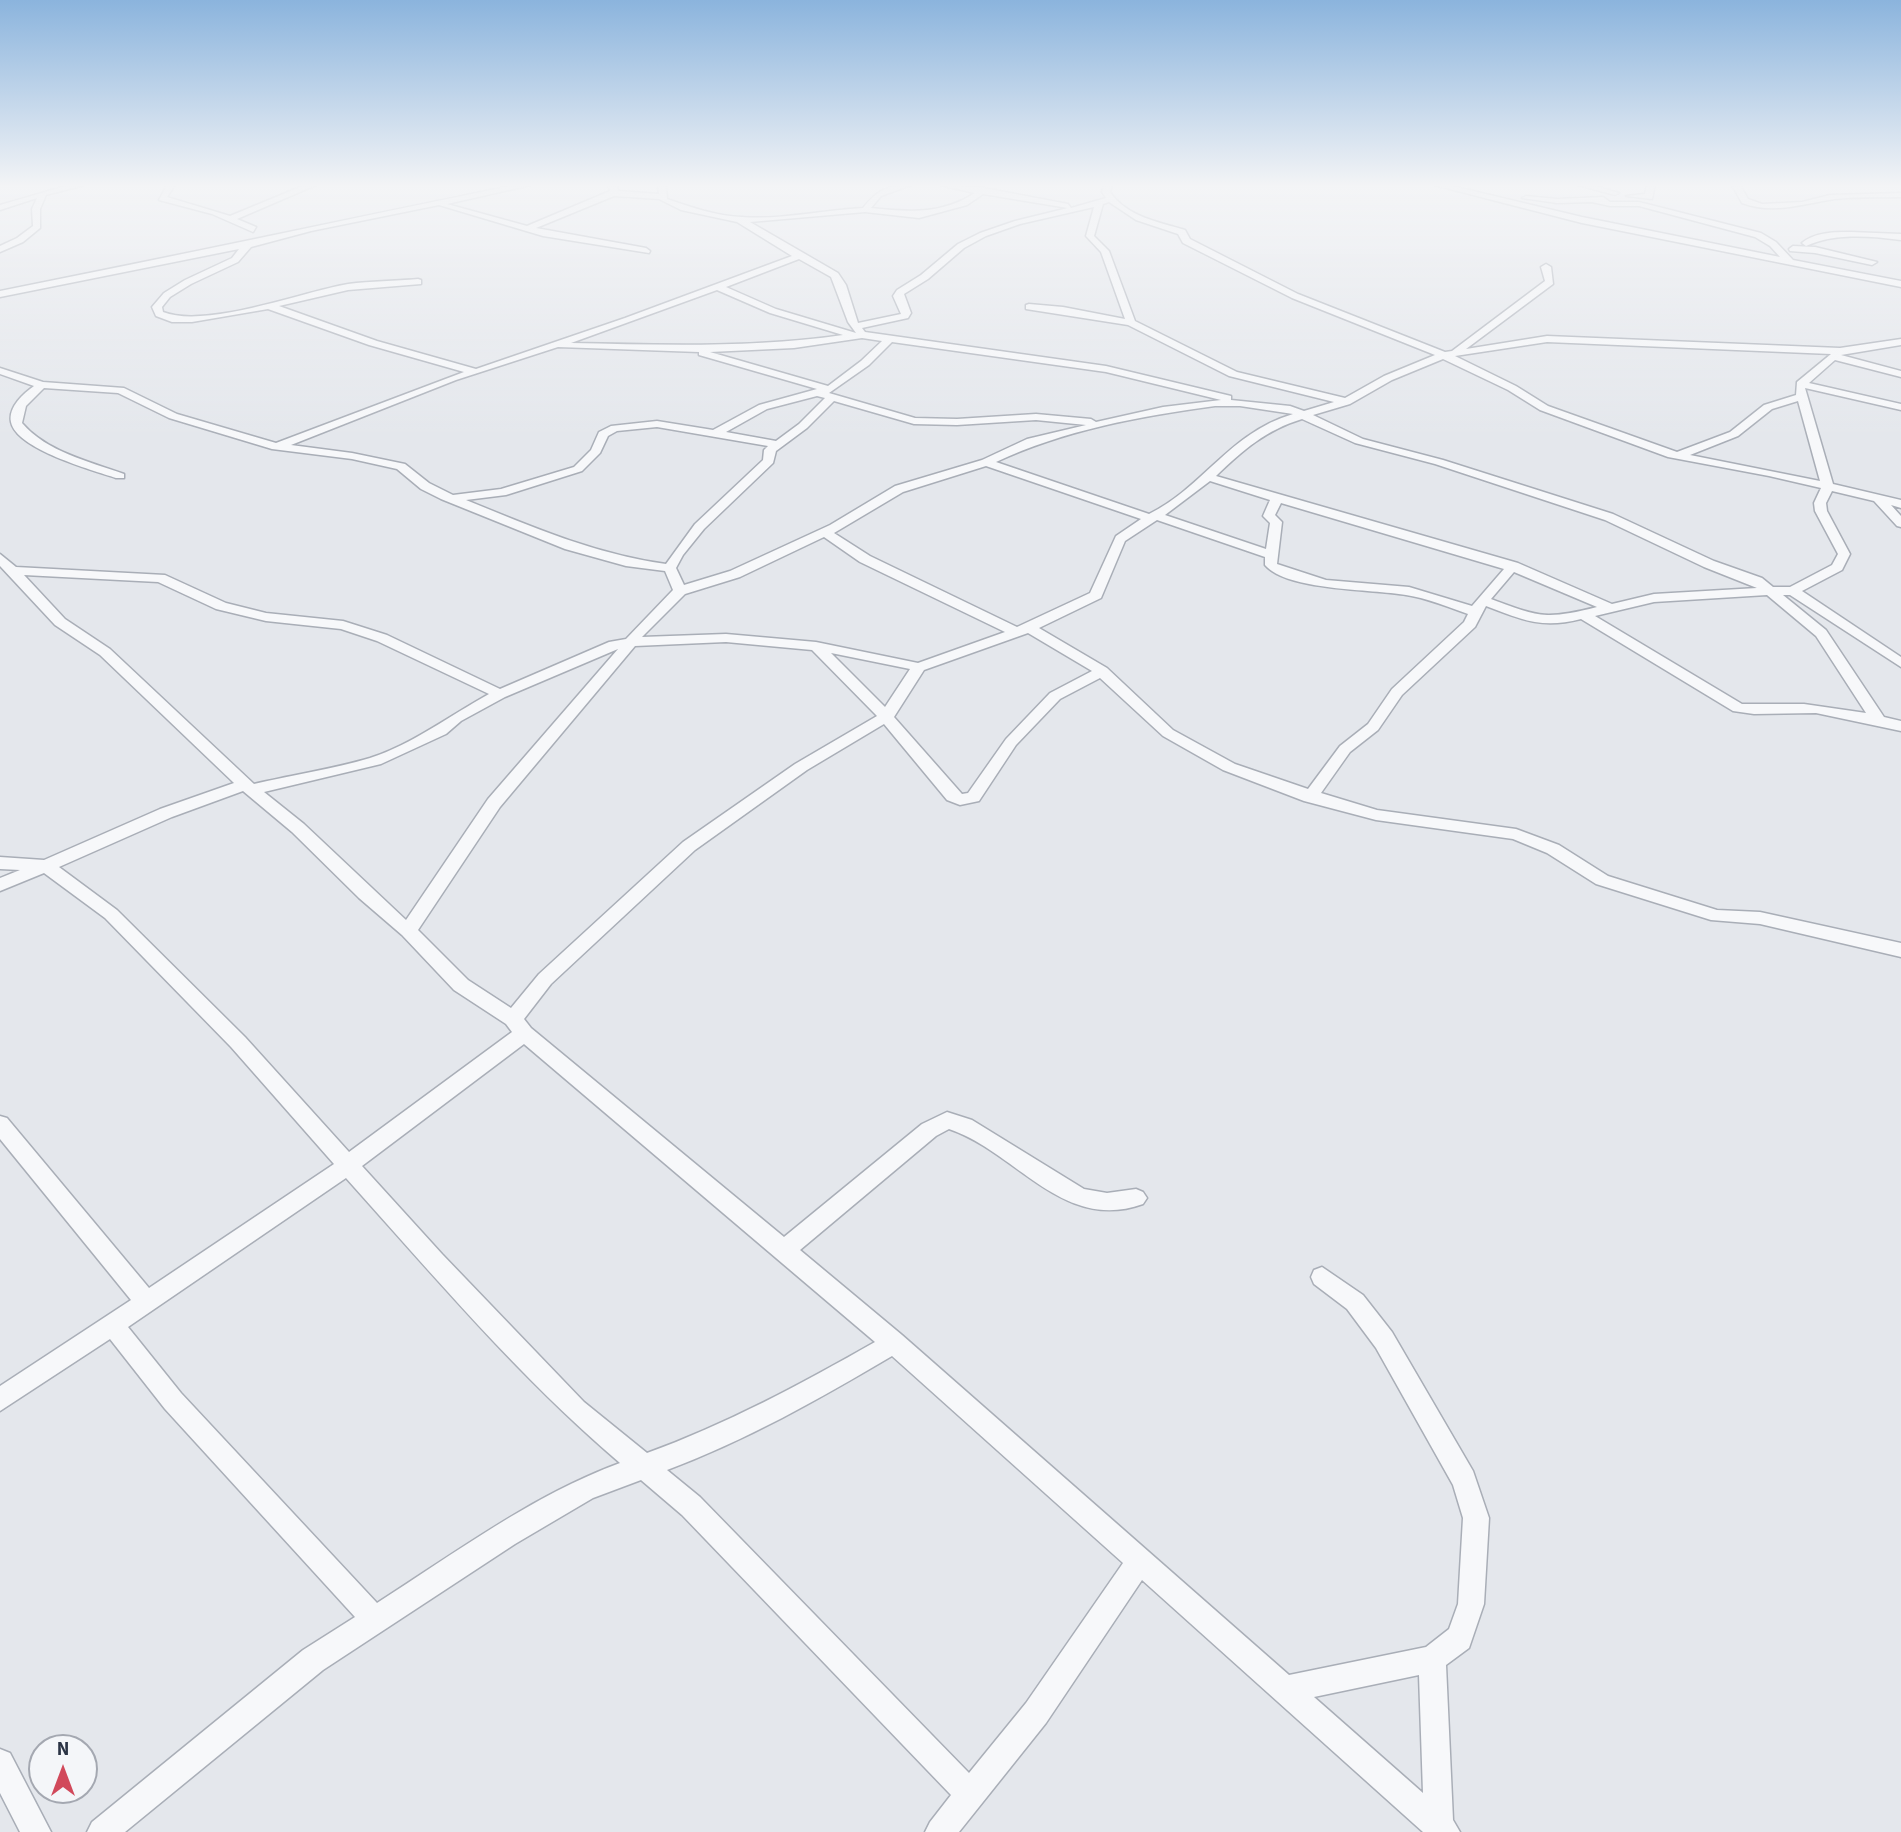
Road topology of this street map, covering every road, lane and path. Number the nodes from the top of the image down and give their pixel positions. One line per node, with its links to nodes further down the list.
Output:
1 (119, 270): 13 (street)
2 (215, 270): 14 (street)
3 (762, 270): 12 (street)
4 (826, 270): 17 (street)
5 (934, 270): 17 (street)
6 (1112, 270): 16 (street)
7 (1244, 270): 22 (street)
8 (1547, 270): 22 (street)
9 (1833, 270): 11 (street)
10 (418, 282): 14 (street)
11 (1901, 284)
12 (719, 287): 17 (street); 20 (street)
13 (0, 294)
14 (269, 306): 25 (street)
15 (1029, 307): 16 (street)
16 (1130, 323): 31 (street)
17 (859, 330): 18 (street); 21 (street)
18 (890, 338): 29 (street); 32 (street)
19 (1901, 342): 23 (street)
20 (552, 345): 21 (street); 25 (street)
21 (692, 348): 29 (street)
22 (1449, 354): 23 (street); 31 (street); 40 (street)
23 (1838, 354): 26 (street); 27 (street)
24 (0, 371): 28 (street)
25 (477, 372): 39 (street)
26 (1901, 374)
27 (1801, 384): 30 (street); 33 (street)
28 (42, 385): 39 (street); 42 (street)
29 (828, 393): 36 (street); 37 (street); 38 (street)
30 (1801, 397): 40 (street); 44 (street)
31 (1346, 402): 34 (street)
32 (1240, 403): 34 (street); 35 (street)
33 (1901, 407)
34 (1303, 414): 43 (street); 58 (street)
35 (1104, 423): 37 (street); 37 (street)
36 (715, 434): 38 (street); 45 (street)
37 (1010, 434): 41 (street)
38 (776, 444): 55 (street)
39 (276, 447): 45 (street)
40 (1678, 456): 44 (street)
41 (986, 462): 49 (street); 51 (street)
42 (120, 476)
43 (1208, 477): 47 (street); 49 (street)
44 (1828, 486): 46 (street); 57 (street)
45 (453, 499): 55 (street)
46 (1878, 499): 48 (street); 50 (street)
47 (1276, 500): 52 (street); 54 (street)
48 (1901, 504)
49 (1152, 517): 52 (street); 62 (street)
50 (1901, 523)
51 (824, 532): 56 (street); 62 (street)
52 (1271, 555): 59 (street)
53 (7, 565): 68 (street); 72 (street)
54 (1513, 566): 59 (street); 60 (street)
55 (670, 568): 56 (street)
56 (680, 591): 63 (street)
57 (1793, 591): 58 (street); 65 (street)
58 (1769, 592): 60 (street); 70 (street)
59 (1480, 606): 61 (street); 73 (street)
60 (1612, 609): 61 (street)
61 (1586, 616): 70 (street)
62 (1023, 630): 66 (street); 67 (street)
63 (634, 642): 64 (street); 68 (street); 77 (street)
64 (816, 646): 66 (street); 69 (street)
65 (1901, 663)
66 (919, 667): 69 (street)
67 (1102, 671): 69 (street); 73 (street)
68 (500, 694): 72 (street)
69 (886, 718): 79 (street)
70 (1878, 719): 71 (street)
71 (1901, 726)
72 (248, 788): 75 (street); 77 (street)
73 (1310, 797): 78 (street)
74 (0, 863): 75 (street)
75 (46, 866): 76 (street); 81 (street)
76 (0, 885)
77 (408, 931): 79 (street)
78 (1901, 950)
79 (518, 1026): 81 (street); 83 (street)
80 (0, 1124): 85 (street)
81 (346, 1164): 85 (street); 89 (street)
82 (1136, 1199): 83 (street)
83 (783, 1251): 87 (street)
84 (1322, 1277): 92 (street)
85 (147, 1301): 86 (street)
86 (112, 1324): 88 (street); 91 (street)
87 (894, 1343): 89 (street); 90 (street)
88 (0, 1400)
89 (641, 1467): 91 (street); 95 (street)
90 (1139, 1562): 93 (street); 95 (street)
91 (374, 1619): 98 (street)
92 (1433, 1659): 93 (street); 96 (street)
93 (1283, 1690): 96 (street)
94 (0, 1763): 97 (street)
95 (971, 1795): 99 (street)
96 (1442, 1829)
97 (36, 1832)
98 (102, 1832)
99 (940, 1832)

